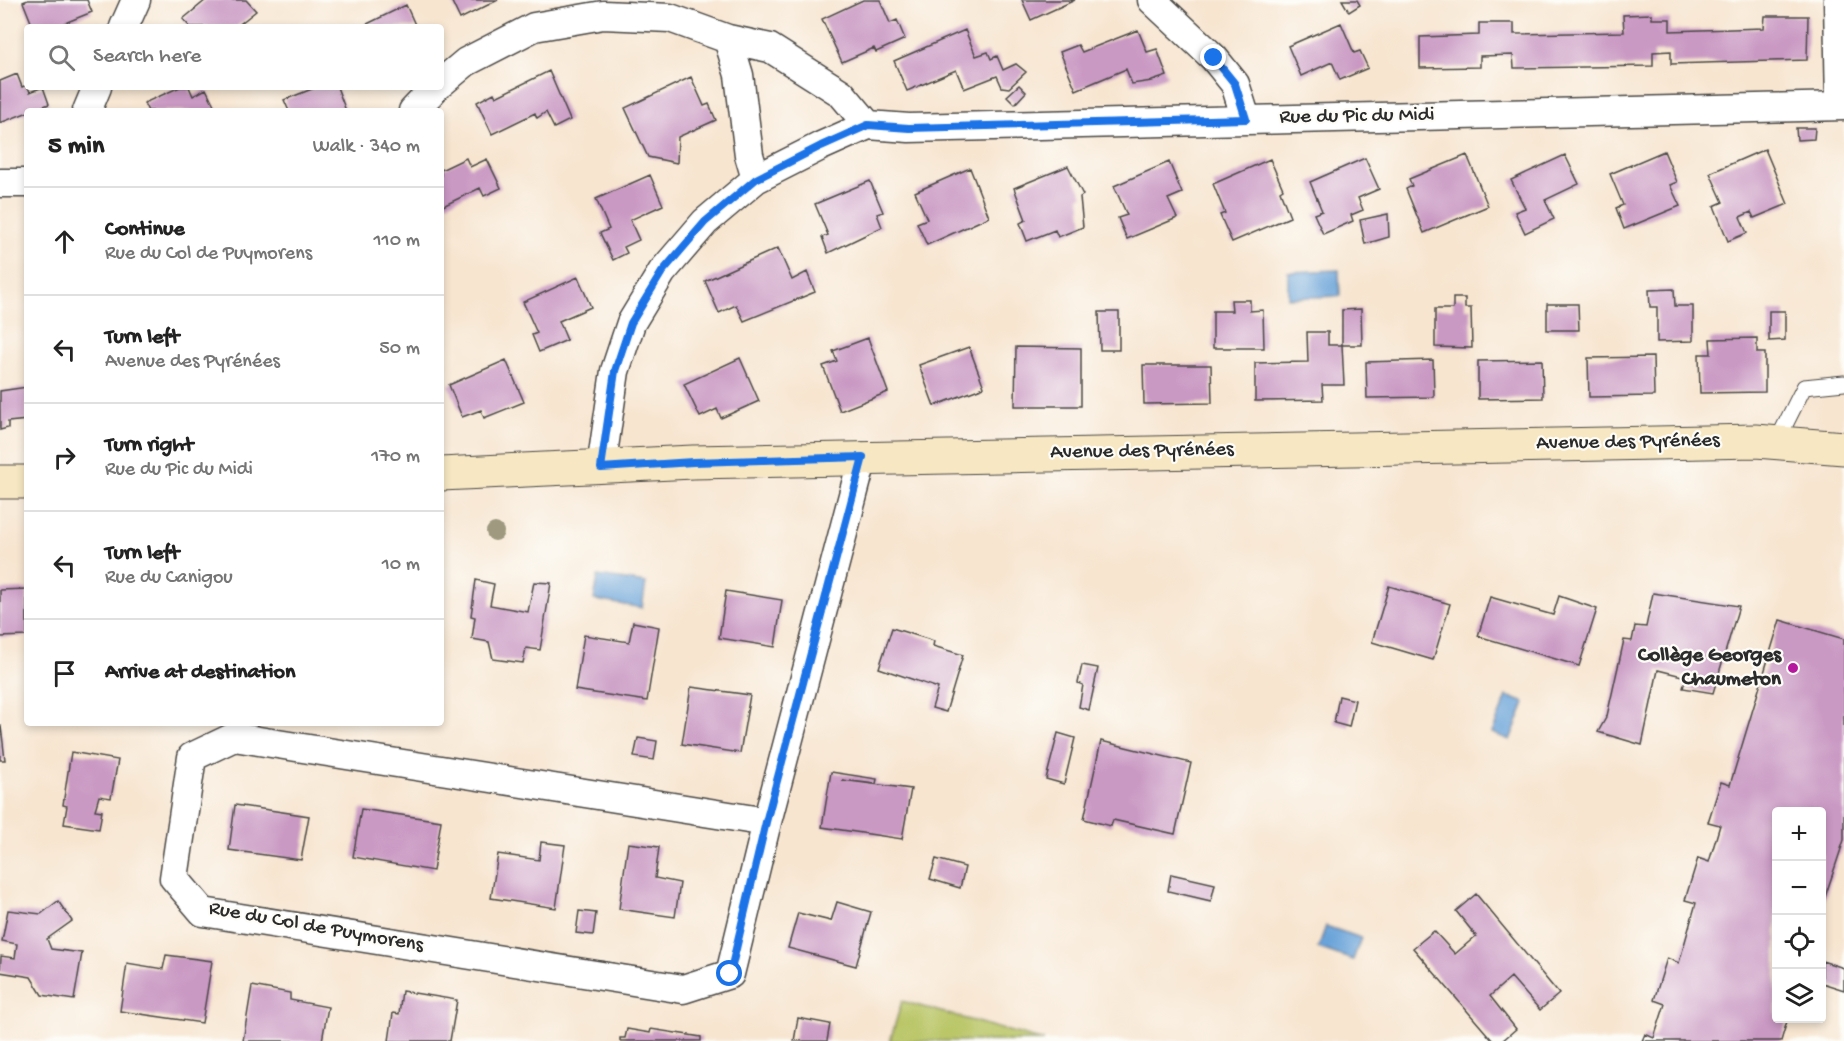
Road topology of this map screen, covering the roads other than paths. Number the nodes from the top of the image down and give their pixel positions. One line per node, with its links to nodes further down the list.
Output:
1 (136, 0): 4 (street)
2 (1152, 0): 12 (street)
3 (1838, 0): 9 (street)
4 (125, 24)
5 (728, 39): 6 (street); 13 (street); 14 (street)
6 (444, 80)
7 (96, 90): 10 (street)
8 (433, 90): 11 (street)
9 (1842, 106): 12 (street, Rue du Pic du Midi)
10 (88, 108)
11 (416, 108)
12 (1246, 119): 13 (street, Rue du Pic du Midi)
13 (868, 125): 14 (street, Rue du Pic du Midi)
14 (756, 179): 21 (street, Rue du Pic du Midi)
15 (0, 183): 16 (street)
16 (24, 183)
17 (1844, 383): 18 (lane)
18 (1776, 443): 19 (main road, Avenue des Pyrénées); 20 (main road, Avenue des Pyrénées)
19 (1844, 448)
20 (863, 457): 21 (main road, Avenue des Pyrénées); 25 (street, Rue du Col de Puymorens)
21 (601, 468): 22 (main road, Avenue des Pyrénées)
22 (444, 474)
23 (0, 482): 24 (main road)
24 (24, 482)
25 (766, 822): 25 (street, Rue du Col de Puymorens)

